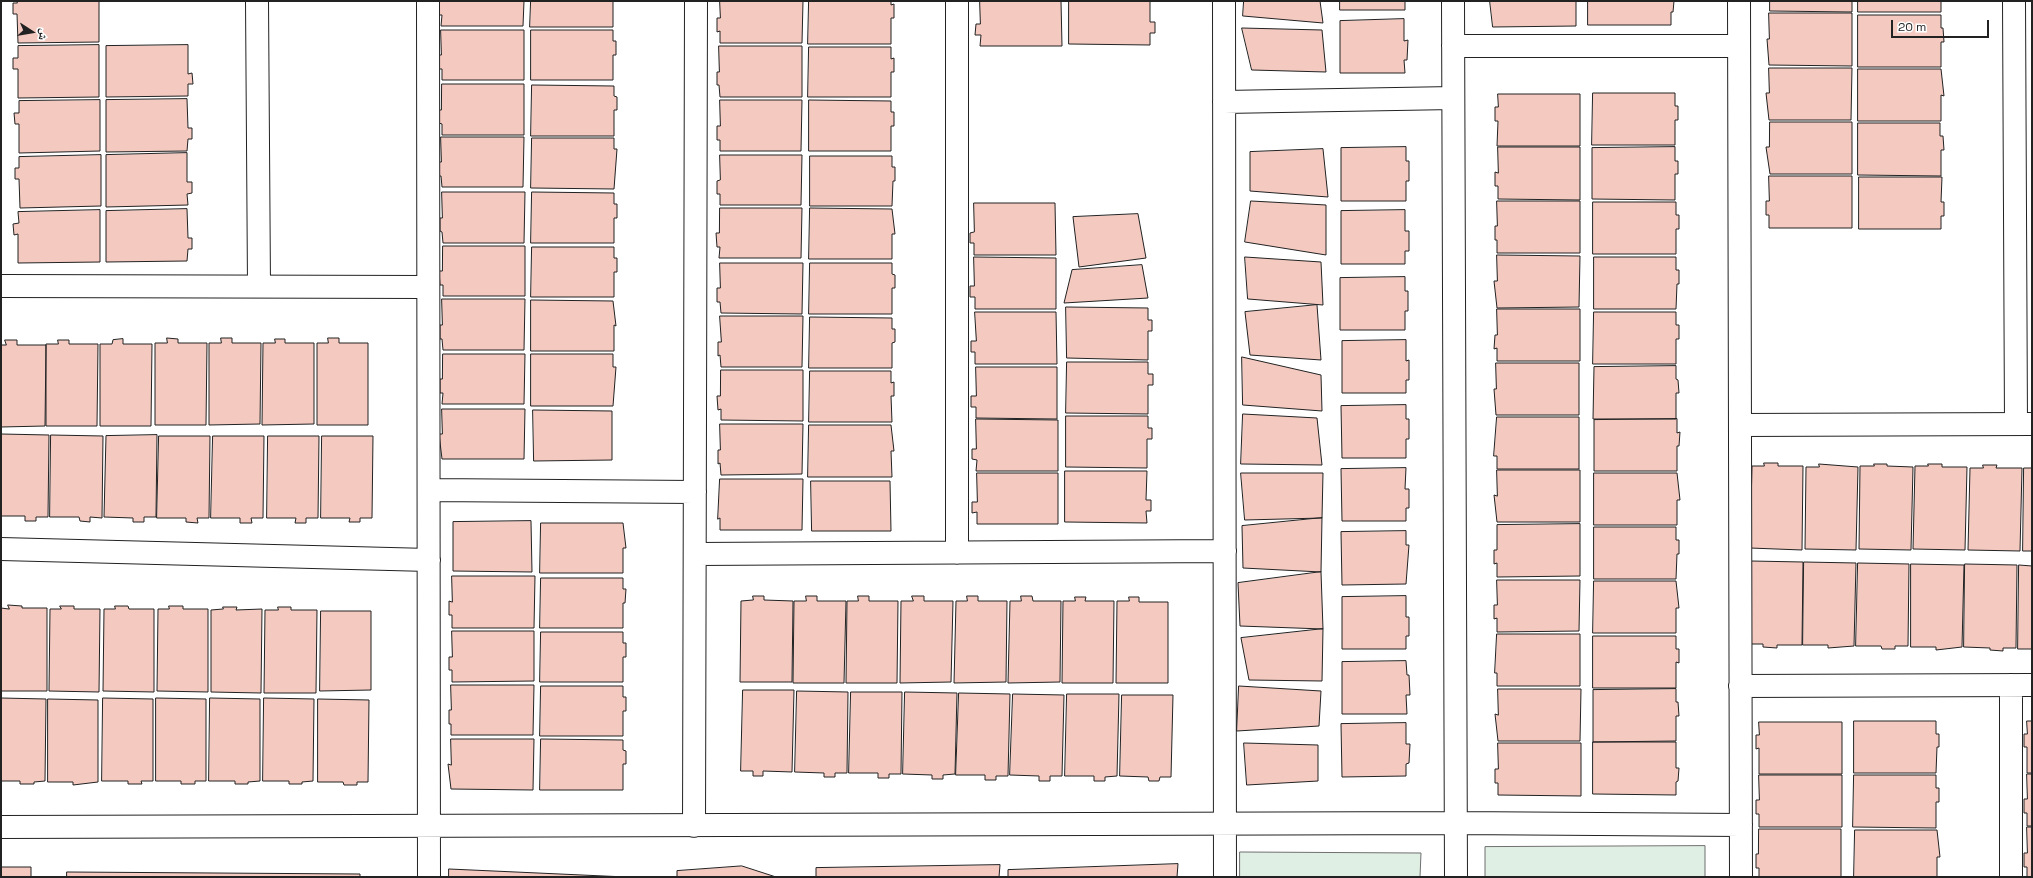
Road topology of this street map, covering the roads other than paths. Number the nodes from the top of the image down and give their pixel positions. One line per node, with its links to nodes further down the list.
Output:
1 (257, 1): 14 (street)
2 (428, 1): 15 (street)
3 (696, 1): 19 (street)
4 (957, 1): 22 (street)
5 (1224, 1): 12 (street)
6 (1453, 1): 9 (street)
7 (1739, 1): 10 (street)
8 (2014, 1): 16 (street)
9 (1453, 46): 10 (street); 11 (street)
10 (1739, 46): 17 (street)
11 (1453, 98): 12 (street); 28 (street)
12 (1224, 102): 21 (street)
13 (1, 286): 14 (street)
14 (260, 286): 15 (street)
15 (428, 286): 18 (street)
16 (2024, 424): 17 (street)
17 (1740, 425): 27 (street)
18 (429, 490): 19 (street); 24 (street)
19 (696, 492): 23 (street)
20 (1, 549): 24 (street)
21 (1225, 551): 22 (street); 29 (street)
22 (957, 553): 23 (street)
23 (696, 554): 32 (street)
24 (429, 560): 31 (street)
25 (2011, 685): 26 (street); 27 (street); 38 (street)
26 (2032, 685)
27 (1740, 686): 30 (street)
28 (1456, 823): 29 (street); 30 (street); 36 (street)
29 (1226, 824): 32 (street); 35 (street)
30 (1741, 825): 37 (street)
31 (429, 826): 32 (street); 33 (street); 34 (street)
32 (694, 826)
33 (1, 827)
34 (429, 877)
35 (1226, 877)
36 (1456, 877)
37 (1741, 877)
38 (2011, 877)

